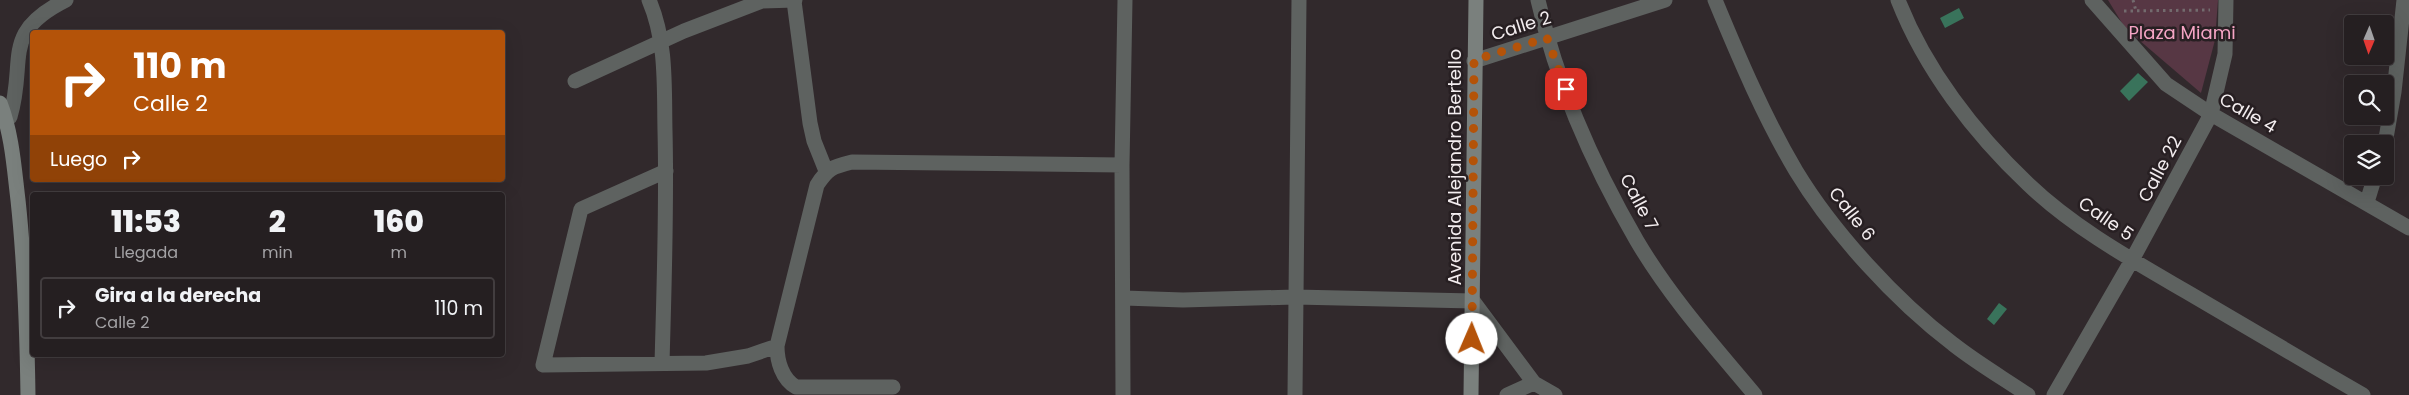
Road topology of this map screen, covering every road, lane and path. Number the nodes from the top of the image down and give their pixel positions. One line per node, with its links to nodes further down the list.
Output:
1 (66, 0): 22 (street)
2 (649, 0): 17 (street)
3 (1125, 0): 24 (street)
4 (1300, 0): 32 (street)
5 (1476, 0): 18 (main road, Avenida Alejandro Bertello)
6 (1538, 0): 16 (street, Calle 7)
7 (1665, 0): 16 (street, Calle 2)
8 (1715, 0): 45 (street, Calle 6)
9 (1898, 0): 30 (street, Calle 5)
10 (2132, 0): 15 (path)
11 (794, 1): 17 (street); 26 (street)
12 (2406, 2): 23 (street)
13 (2226, 5): 15 (path); 21 (street, Calle 22)
14 (2096, 6): 15 (path); 21 (street, Calle 4)
15 (2136, 11)
16 (1547, 38): 18 (street, Calle 2); 44 (street, Calle 7)
17 (662, 42): 19 (street); 25 (street)
18 (1474, 60): 33 (main road, Avenida Alejandro Bertello)
19 (575, 81)
20 (0, 103): 22 (main road)
21 (2211, 114): 28 (street, Calle 4); 30 (street, Calle 22)
22 (6, 119): 38 (main road)
23 (2387, 135)
24 (1122, 165): 26 (street); 31 (street)
25 (666, 171): 35 (street); 35 (street)
26 (826, 171): 34 (street)
27 (2372, 185): 28 (street)
28 (2367, 202): 29 (street, Calle 4)
29 (2409, 228)
30 (2132, 260): 46 (street, Calle 22); 47 (street, Calle 5)
31 (1124, 298): 32 (street); 39 (street)
32 (1295, 298): 33 (street); 40 (street)
33 (1473, 301): 36 (street); 41 (main road, Avenida Alejandro Bertello)
34 (777, 346): 35 (street); 37 (street)
35 (662, 364)
36 (1534, 383): 42 (street); 43 (street)
37 (894, 387)
38 (28, 395)
39 (1123, 395)
40 (1295, 395)
41 (1471, 395)
42 (1507, 395)
43 (1555, 395)
44 (1755, 395)
45 (2028, 395)
46 (2054, 395)
47 (2363, 395)

